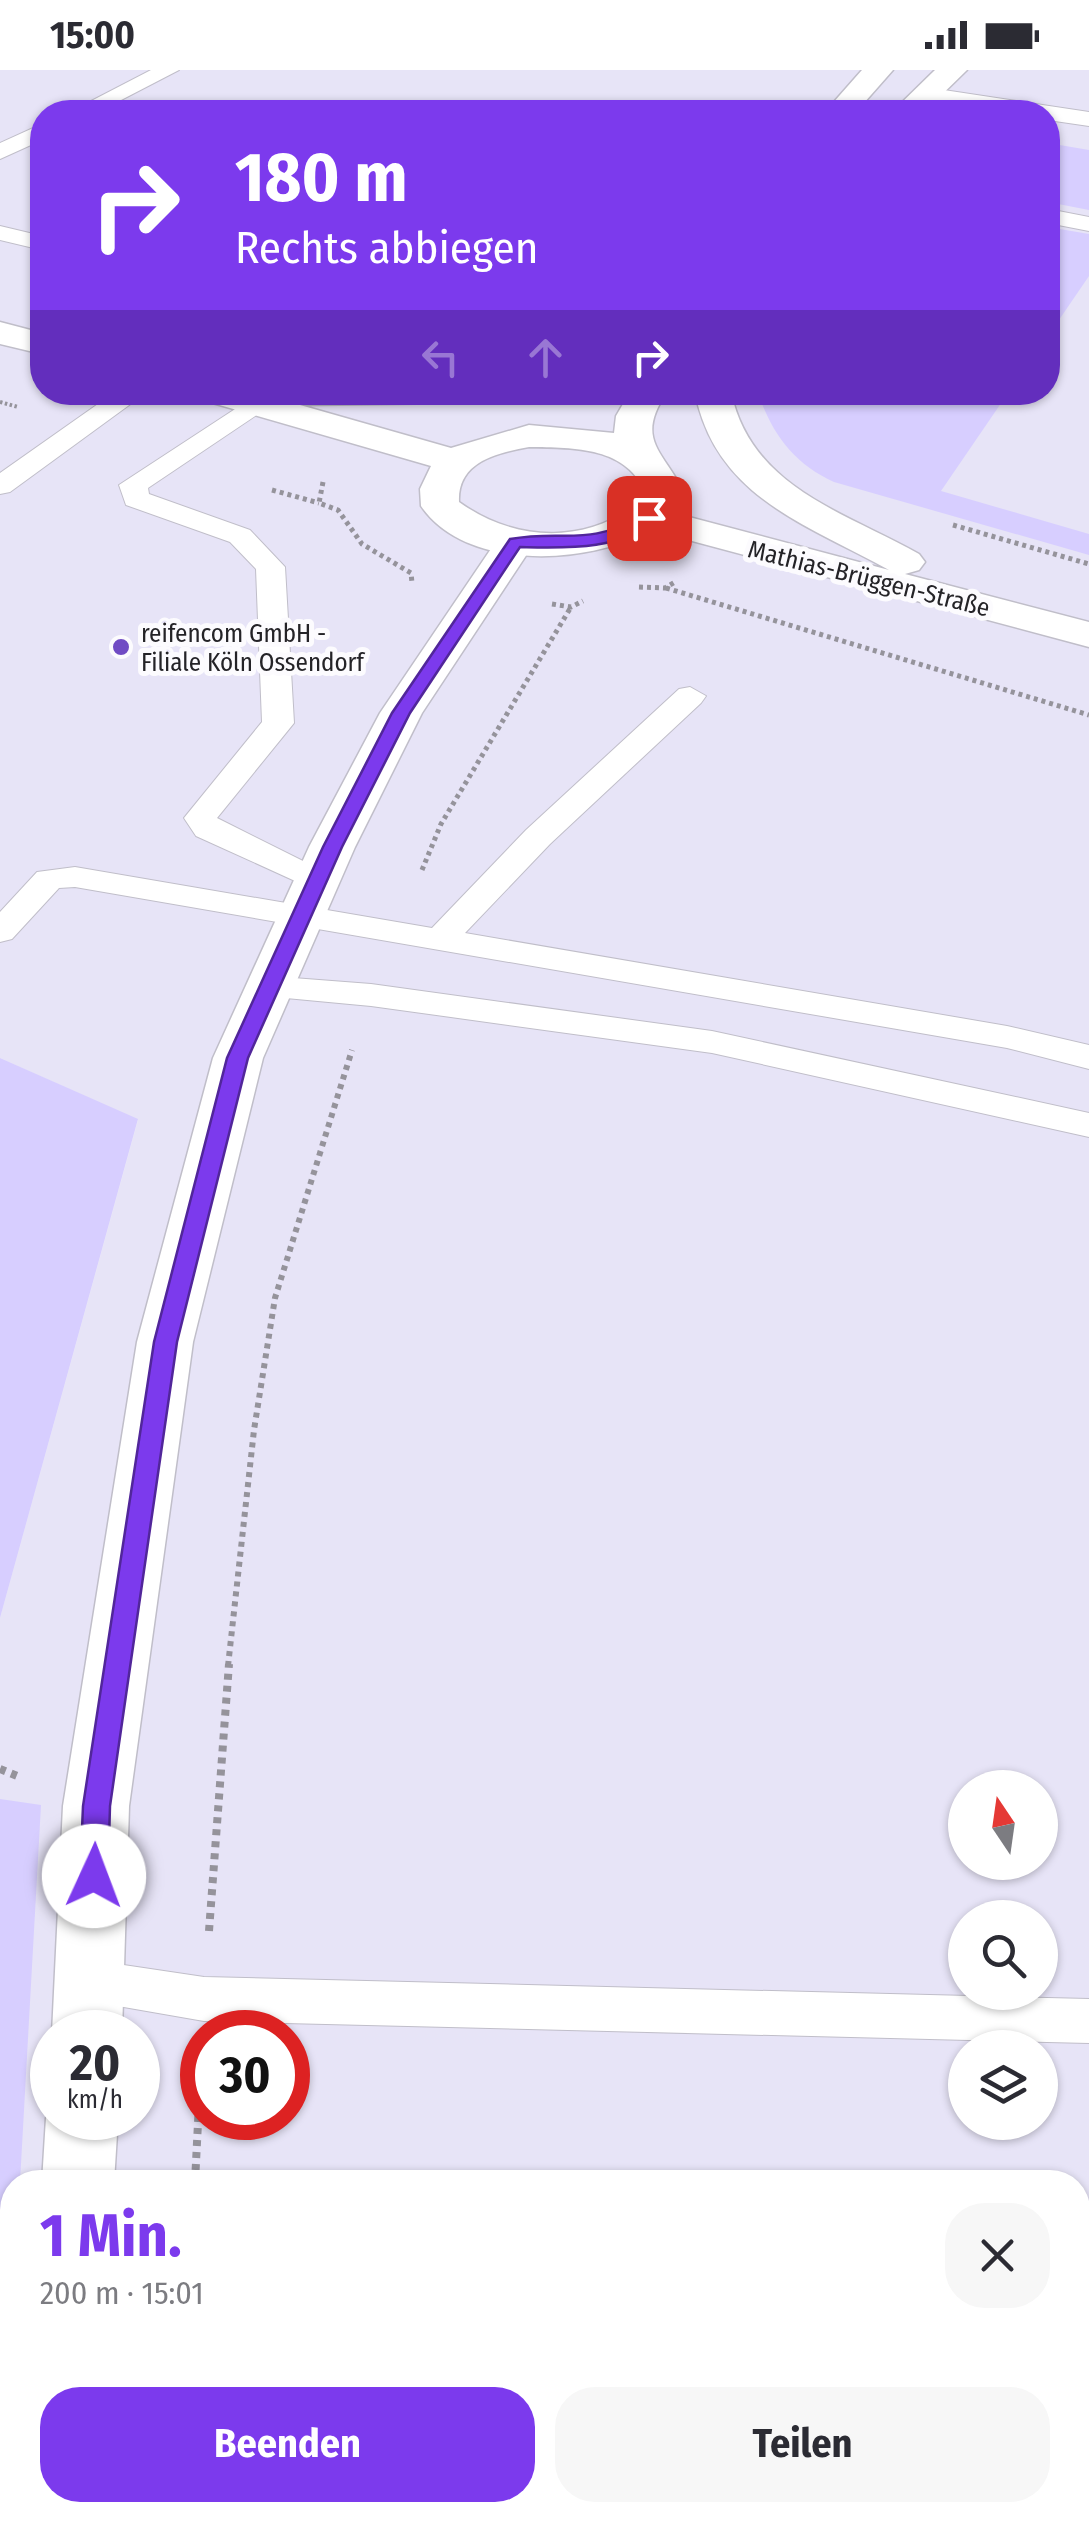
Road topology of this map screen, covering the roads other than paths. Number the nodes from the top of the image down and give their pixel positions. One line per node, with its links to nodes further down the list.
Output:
1 (168, 70): 4 (lane)
2 (878, 70): 5 (street)
3 (952, 70): 6 (street)
4 (106, 100)
5 (851, 100)
6 (919, 100)
7 (1060, 114): 8 (lane)
8 (1087, 115)
9 (30, 137): 10 (lane)
10 (0, 152)
11 (1060, 218): 12 (lane)
12 (1089, 224)
13 (0, 232): 14 (lane)
14 (30, 240)
15 (0, 333): 16 (street)
16 (30, 341)
17 (114, 405): 26 (lane)
18 (253, 405): 32 (lane)
19 (286, 405): 25 (street)
20 (642, 405): 24 (street)
21 (716, 405): 29 (street)
22 (576, 407): 23 (street)
23 (530, 436): 24 (street); 25 (street)
24 (642, 456): 27 (street)
25 (456, 460): 28 (street)
26 (0, 486)
27 (649, 518): 28 (street); 29 (street, Mathias-Brüggen-Straße)
28 (516, 542): 32 (street)
29 (944, 596): 30 (street, Mathias-Brüggen-Straße)
30 (1089, 636)
31 (690, 696): 34 (lane)
32 (309, 900): 33 (lane); 34 (lane); 35 (street)
33 (0, 932)
34 (440, 939): 36 (lane)
35 (268, 987): 37 (lane); 38 (street)
36 (1089, 1057)
37 (1089, 1125)
38 (89, 2007): 39 (lane)
39 (1089, 2020)
40 (81, 2140): 41 (street)
41 (79, 2170)

